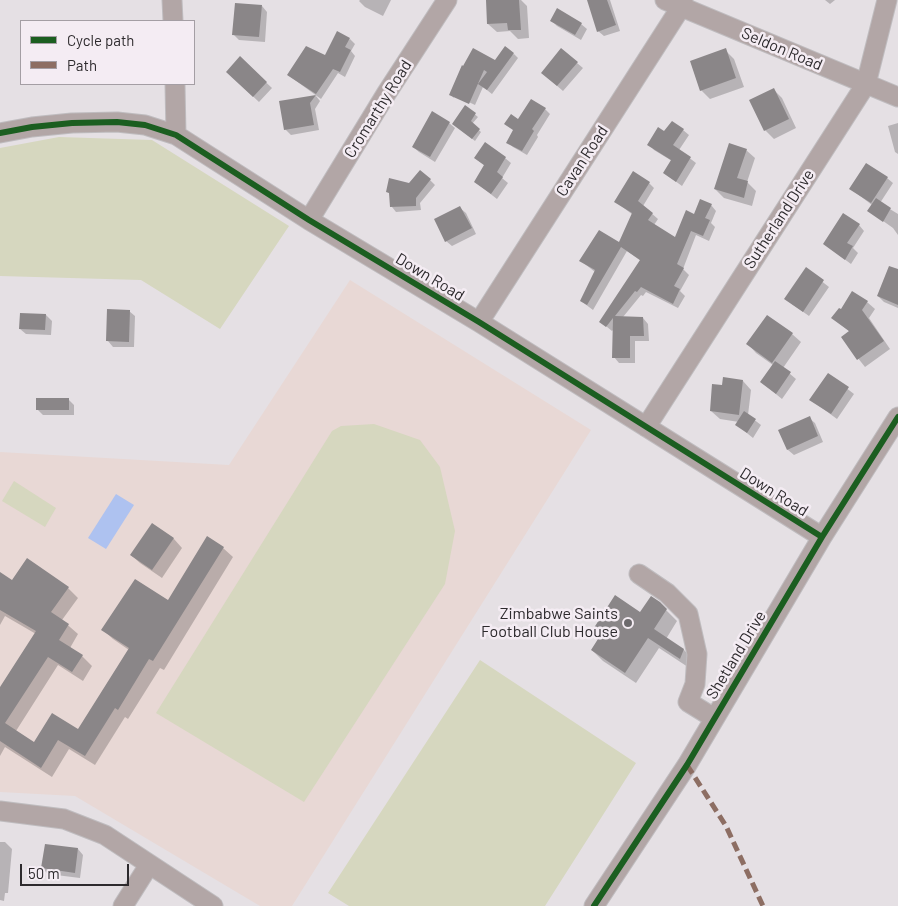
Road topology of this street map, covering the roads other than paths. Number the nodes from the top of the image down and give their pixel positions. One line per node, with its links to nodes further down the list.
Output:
1 (172, 0): 5 (street)
2 (448, 0): 11 (street, Cromarthy Road)
3 (886, 0): 6 (street, Sutherland Drive)
4 (677, 2): 6 (street, Seldon Road); 12 (street, Cavan Road)
5 (173, 20)
6 (866, 84): 8 (street, Seldon Road); 14 (street, Sutherland Drive)
7 (175, 85): 10 (street)
8 (898, 97)
9 (0, 133): 10 (street, Down Road)
10 (176, 135): 11 (street, Down Road)
11 (309, 220): 12 (street, Down Road)
12 (480, 322): 14 (street, Down Road)
13 (898, 417): 15 (street, Shetland Drive)
14 (646, 428): 15 (street, Down Road)
15 (822, 537): 17 (street, Shetland Drive)
16 (639, 574): 17 (street)
17 (714, 718): 22 (street, Shetland Drive)
18 (0, 811): 19 (street)
19 (149, 865): 20 (street); 21 (street)
20 (123, 906)
21 (213, 906)
22 (594, 906)

